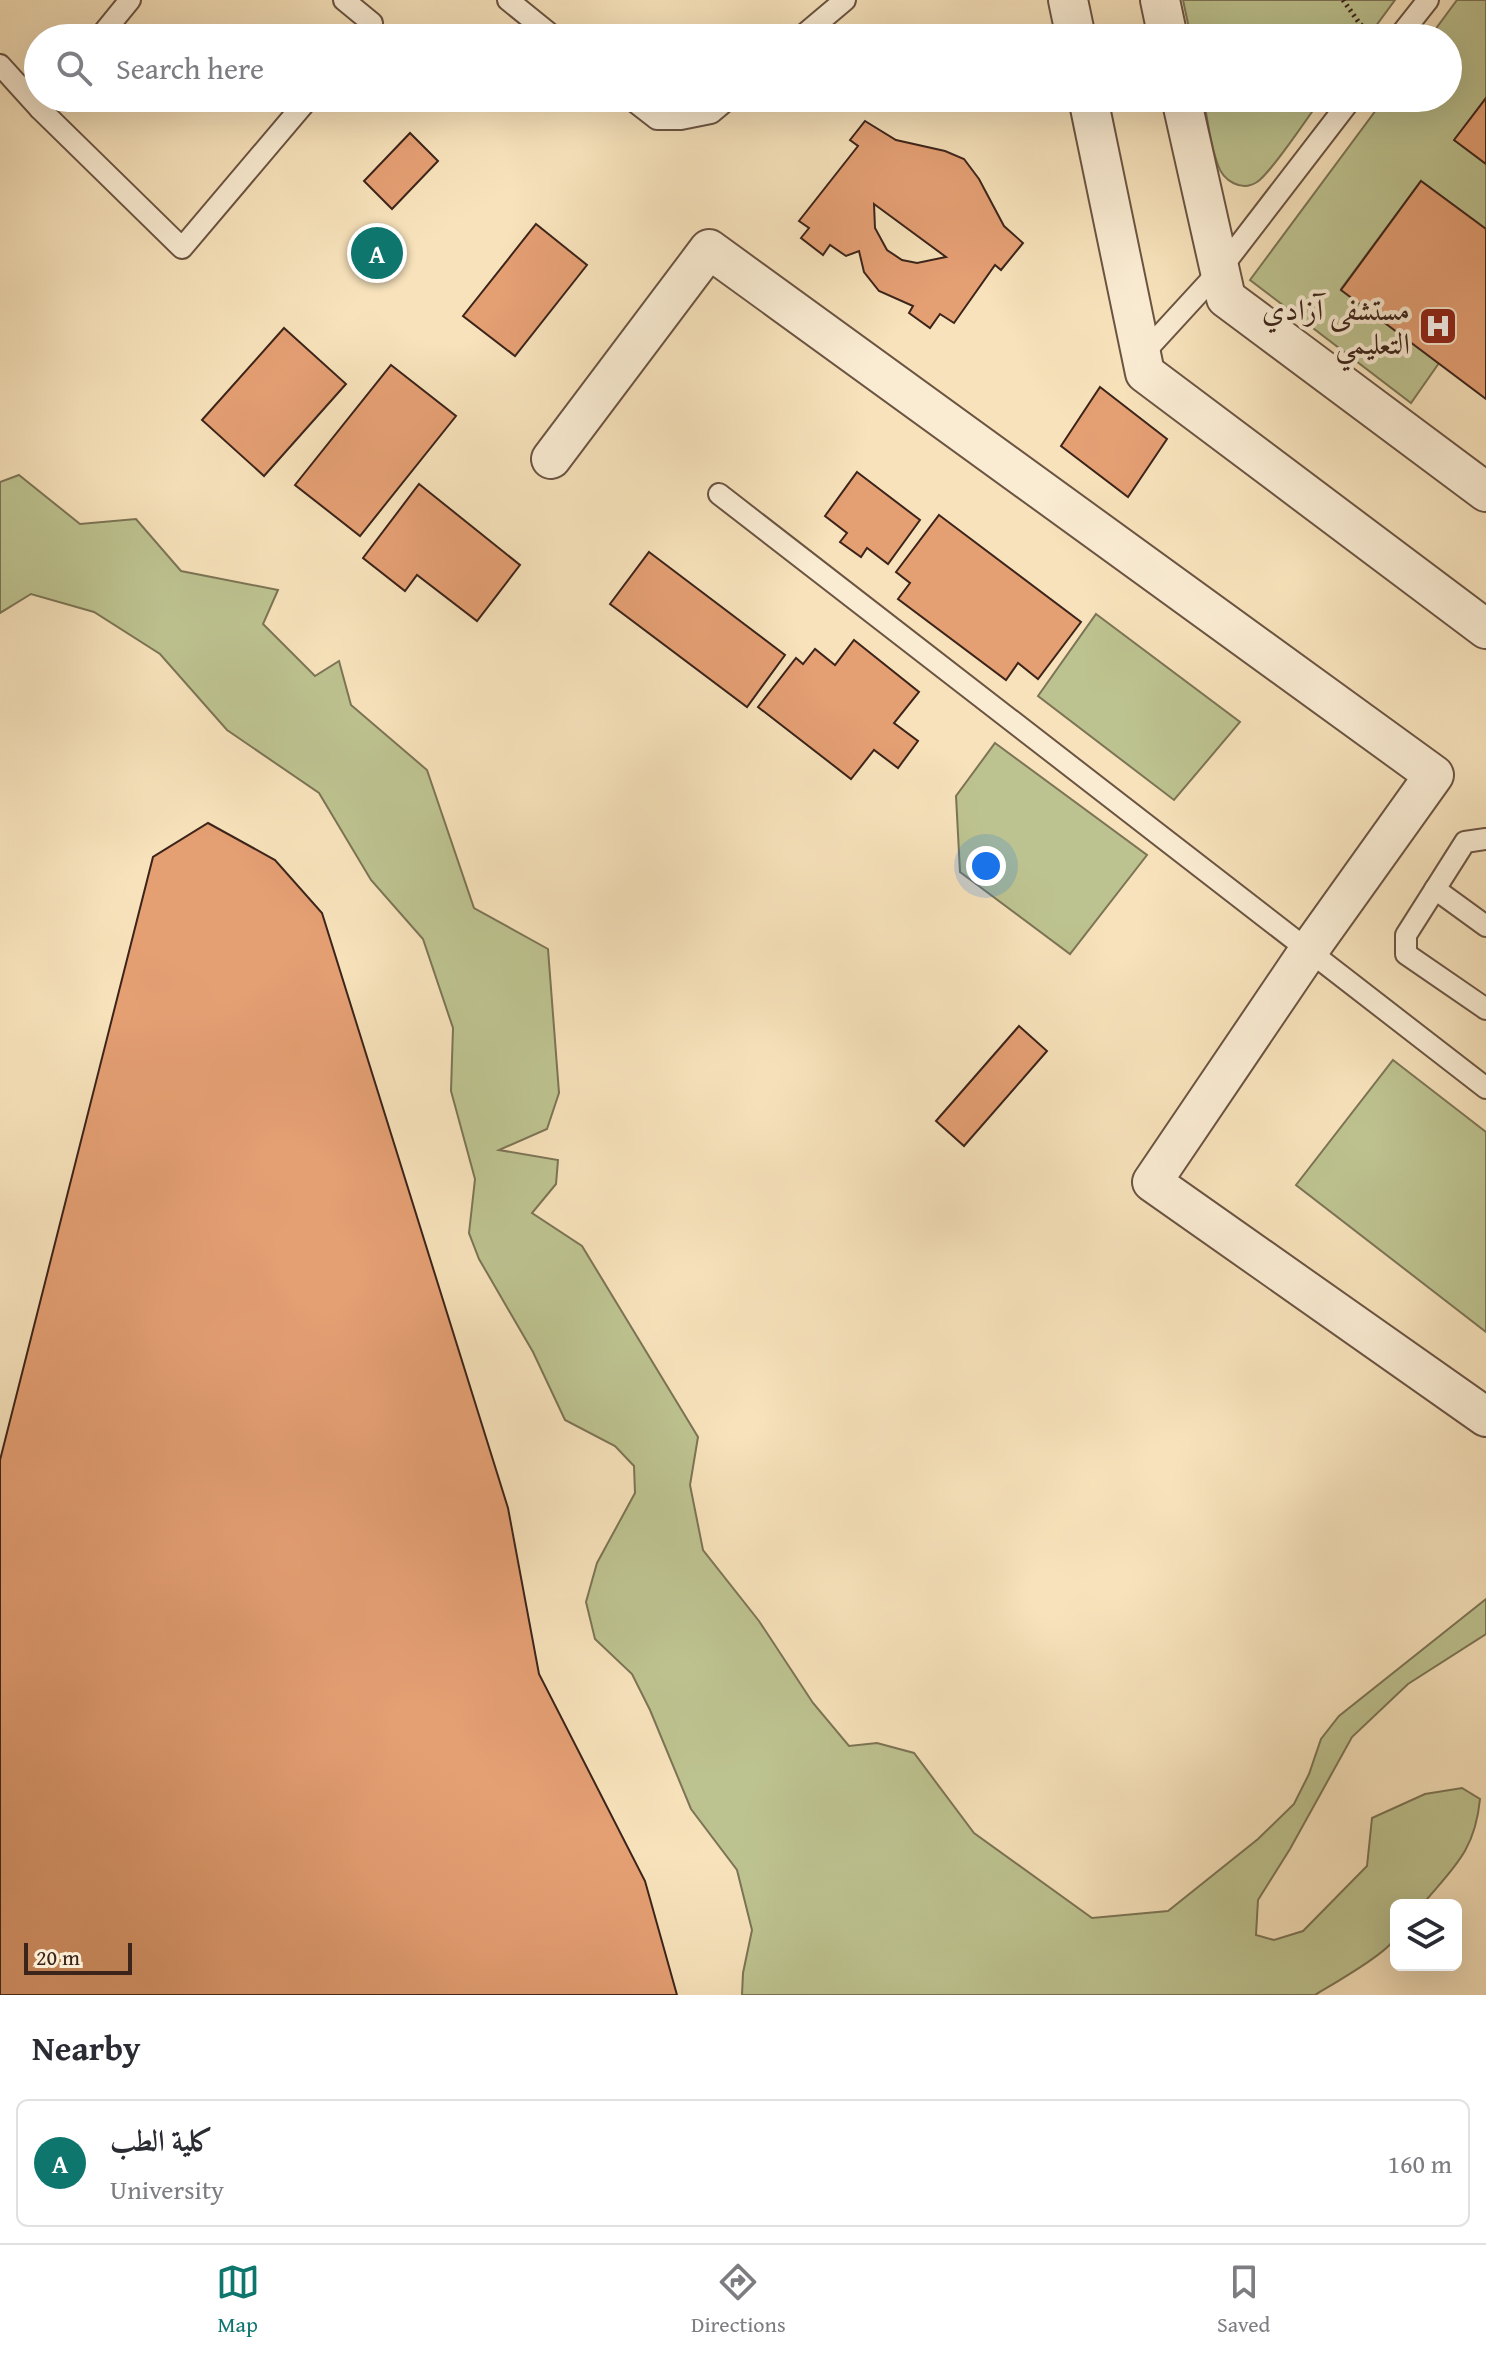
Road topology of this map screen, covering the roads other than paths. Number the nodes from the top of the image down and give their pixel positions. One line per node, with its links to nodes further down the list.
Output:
1 (130, 0): 8 (lane)
2 (344, 0): 9 (lane)
3 (508, 0): 10 (lane)
4 (845, 0): 11 (lane)
5 (1068, 0): 12 (street)
6 (1160, 0): 13 (street)
7 (1428, 0): 14 (lane)
8 (110, 24)
9 (371, 24)
10 (538, 24)
11 (817, 24)
12 (1073, 24)
13 (1165, 24)
14 (1409, 24)
15 (0, 65): 16 (lane)
16 (24, 86)
17 (53, 112): 18 (lane)
18 (297, 112)
19 (648, 112): 20 (lane)
20 (712, 112)
21 (1091, 112): 25 (street)
22 (1184, 112): 24 (street)
23 (1341, 112): 24 (lane)
24 (1219, 271): 25 (lane); 27 (street)
25 (1141, 356): 29 (street)
26 (551, 459): 33 (street)
27 (1486, 492)
28 (719, 494): 33 (lane)
29 (1486, 629)
30 (1486, 839): 31 (lane)
31 (1435, 889): 32 (lane); 34 (lane)
32 (1486, 926)
33 (1309, 950): 35 (lane); 36 (street)
34 (1486, 1009)
35 (1486, 1088)
36 (1486, 1417)

